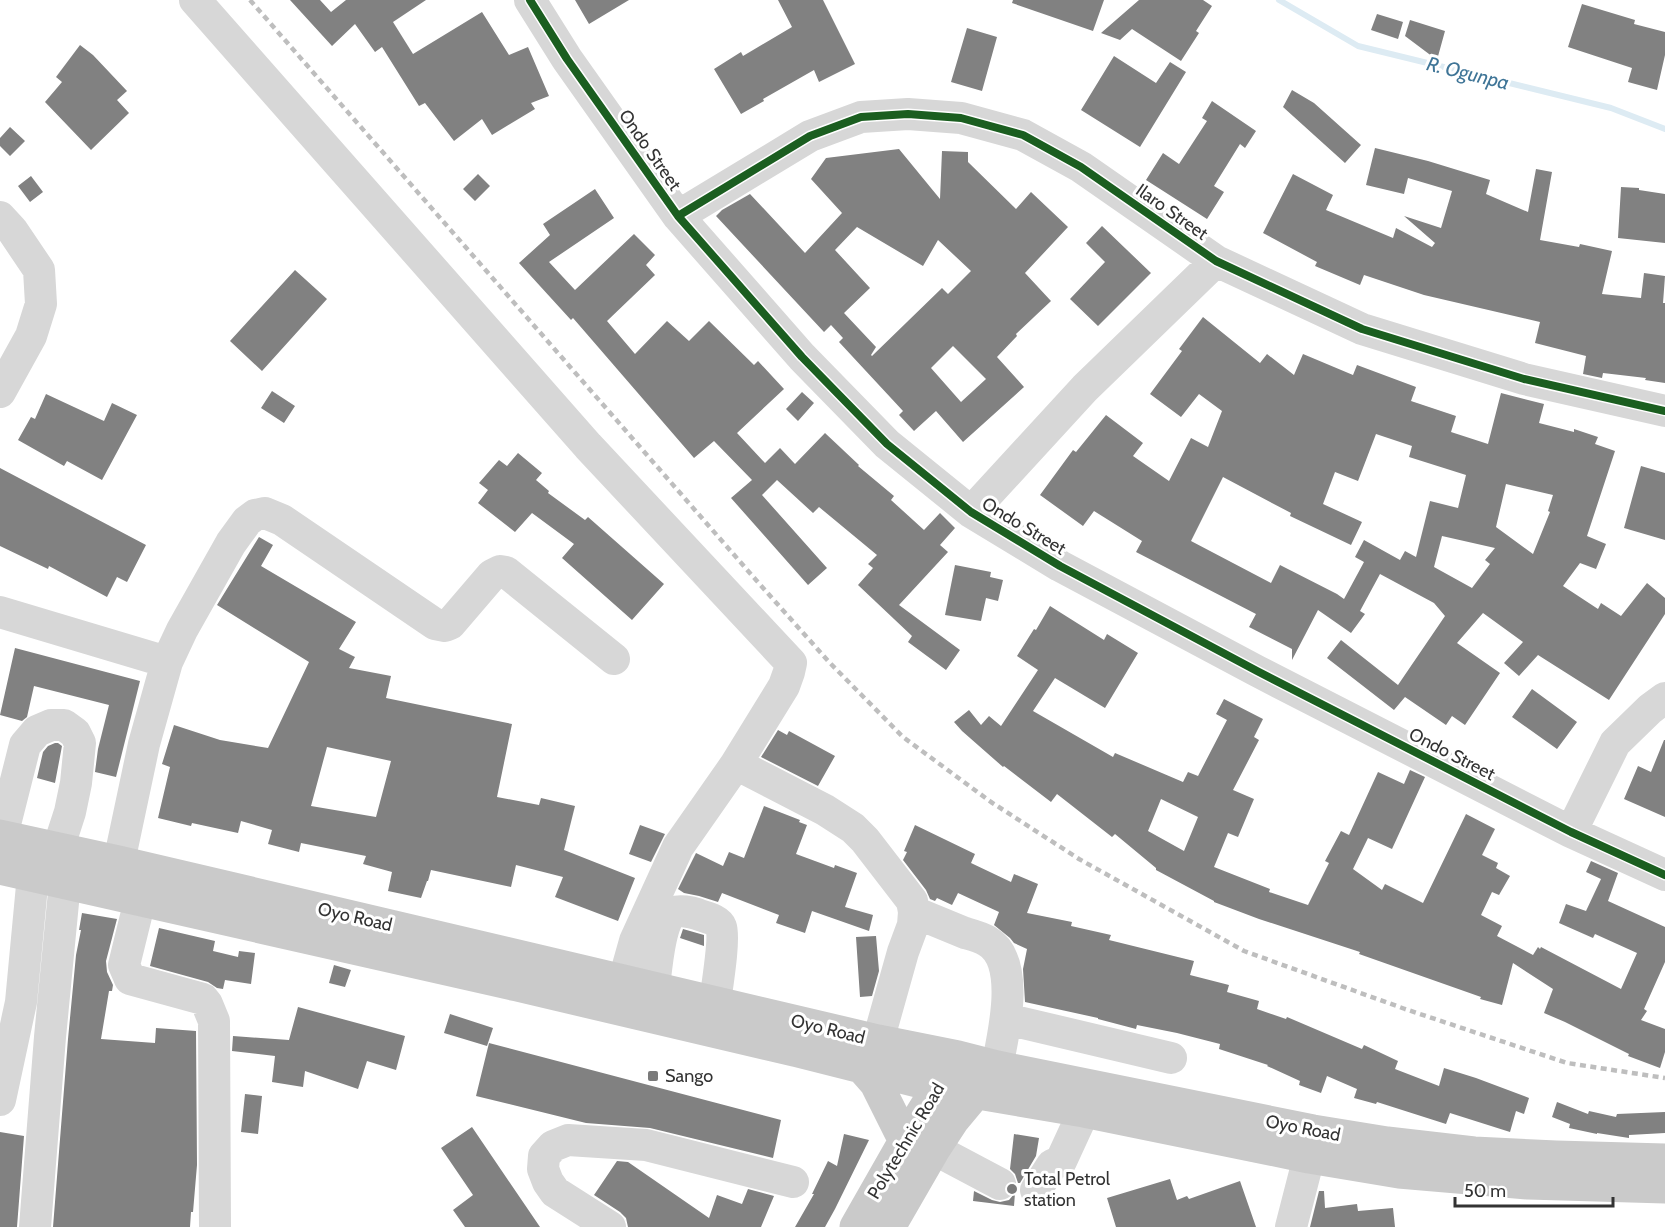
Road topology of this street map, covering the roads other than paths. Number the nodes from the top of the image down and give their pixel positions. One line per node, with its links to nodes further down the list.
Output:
1 (195, 0): 13 (street)
2 (530, 0): 3 (street, Ondo Street)
3 (678, 216): 5 (street, Ilaro Street); 8 (street, Ondo Street)
4 (0, 217): 6 (street)
5 (1216, 261): 7 (street, Ilaro Street); 8 (street, Ilaro Street)
6 (0, 392)
7 (1665, 411)
8 (971, 512): 14 (street, Ondo Street)
9 (0, 612): 11 (street)
10 (614, 659): 11 (street)
11 (166, 662): 16 (street)
12 (1665, 698): 14 (street)
13 (736, 764): 20 (street); 23 (street)
14 (1571, 832): 18 (street, Ondo Street)
15 (1, 847): 17 (main road, Oyo Road); 17 (street)
16 (119, 862): 17 (main road, Oyo Road); 23 (main road, Oyo Road)
17 (52, 871): 19 (main road, Oyo Road); 21 (street); 22 (street)
18 (1665, 875)
19 (140, 900): 26 (main road, Oyo Road); 42 (street)
20 (914, 912): 25 (street); 26 (street)
21 (12, 958): 22 (street); 32 (street)
22 (57, 968): 41 (street)
23 (639, 983): 24 (main road, Oyo Road); 24 (street)
24 (715, 1002): 26 (main road, Oyo Road)
25 (1006, 1019): 28 (street); 29 (street)
26 (869, 1054): 27 (main road, Oyo Road); 30 (main road, Oyo Road); 34 (main road)
27 (958, 1057): 29 (main road, Oyo Road); 30 (main road, Polytechnic Road)
28 (1172, 1058)
29 (997, 1067): 31 (main road, Polytechnic Road); 36 (main road, Oyo Road)
30 (937, 1086): 31 (main road, Oyo Road); 34 (main road, Polytechnic Road)
31 (977, 1093): 33 (main road, Oyo Road); 34 (main road, Polytechnic Road)
32 (0, 1100)
33 (1084, 1111): 35 (main road, Oyo Road); 40 (street)
34 (919, 1145): 38 (street); 44 (main road, Polytechnic Road); 45 (main road, Polytechnic Road)
35 (1309, 1157): 39 (main road, Oyo Road); 46 (street)
36 (1665, 1160)
37 (794, 1182): 43 (street)
38 (1000, 1184)
39 (1665, 1187)
40 (1036, 1190)
41 (35, 1227)
42 (215, 1227)
43 (610, 1227)
44 (856, 1227)
45 (889, 1227)
46 (1291, 1227)

